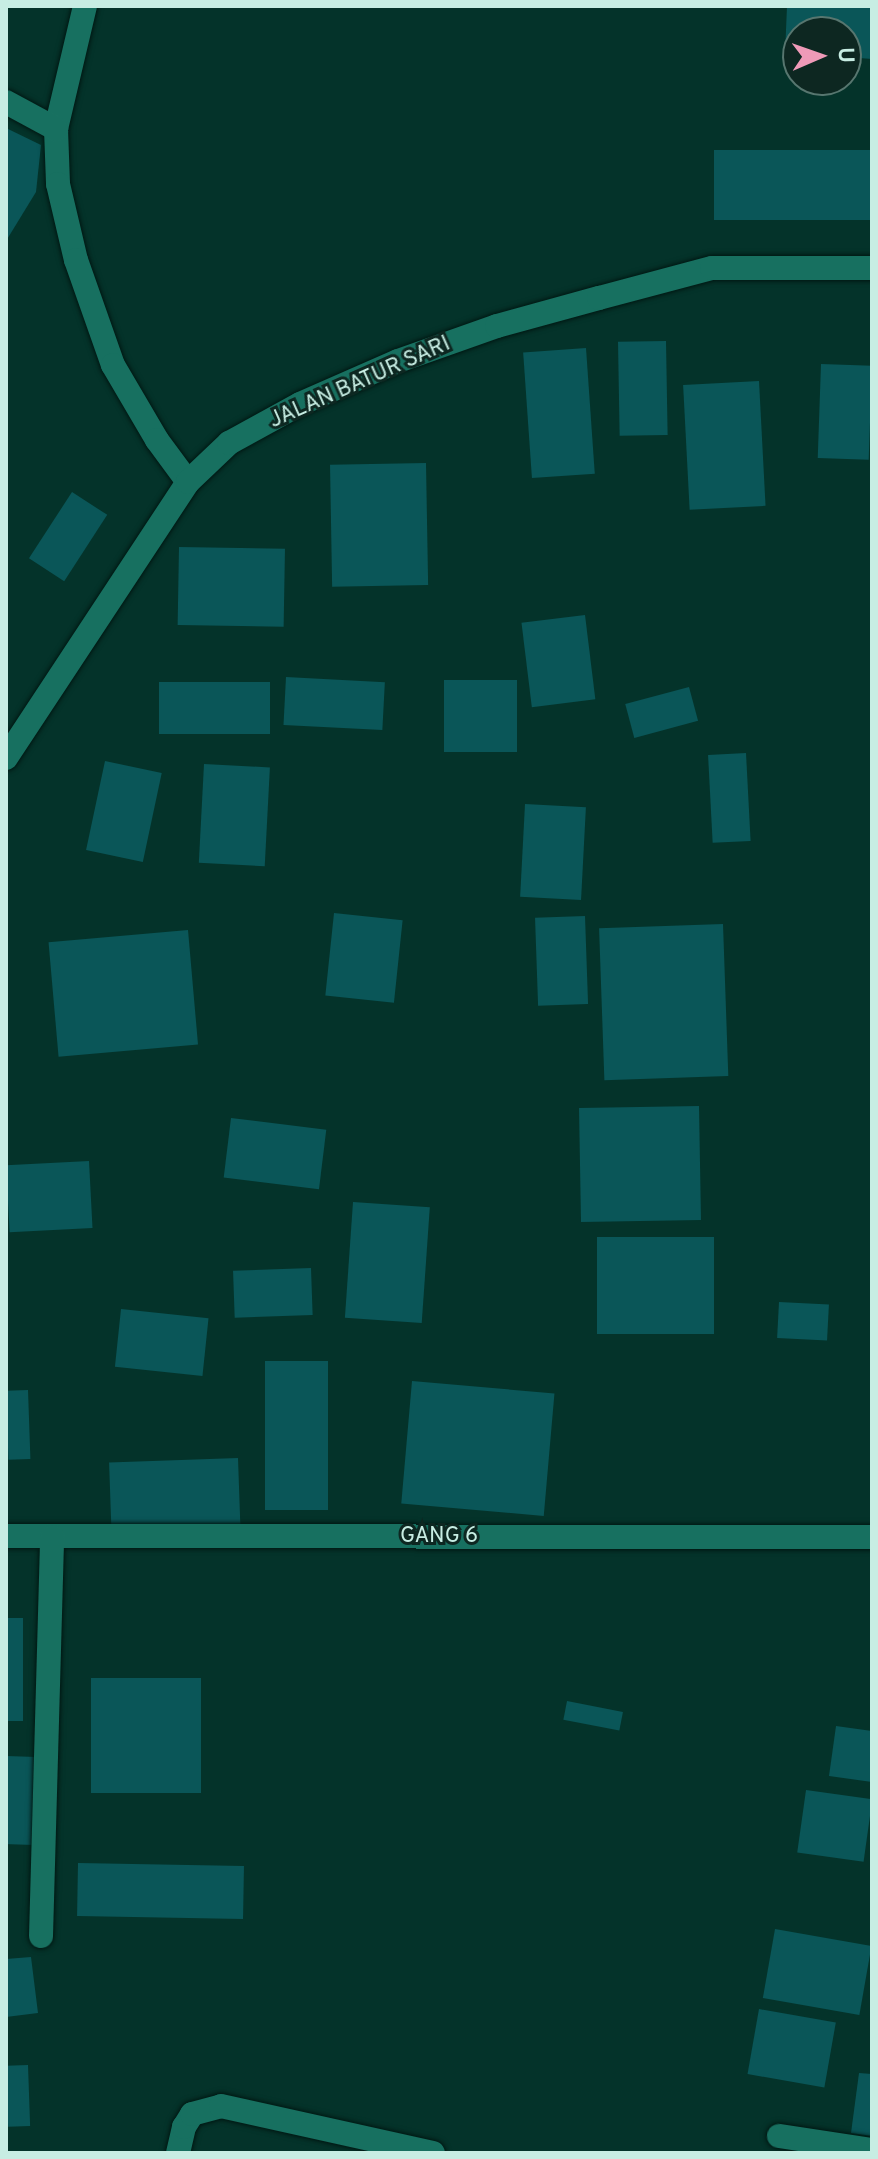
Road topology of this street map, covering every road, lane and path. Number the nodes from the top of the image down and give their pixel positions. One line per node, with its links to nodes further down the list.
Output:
1 (85, 6): 3 (street)
2 (6, 102): 3 (street)
3 (56, 129): 5 (street)
4 (872, 268): 5 (street, JALAN BATUR SARI)
5 (188, 482): 6 (street, JALAN BATUR SARI)
6 (7, 752)
7 (6, 1536): 8 (street, GANG 6)
8 (52, 1537): 9 (street, GANG 6); 10 (street)
9 (872, 1537)
10 (41, 1936)
11 (779, 2136): 12 (street)
12 (872, 2150)
13 (178, 2153): 14 (street)
14 (433, 2153)

